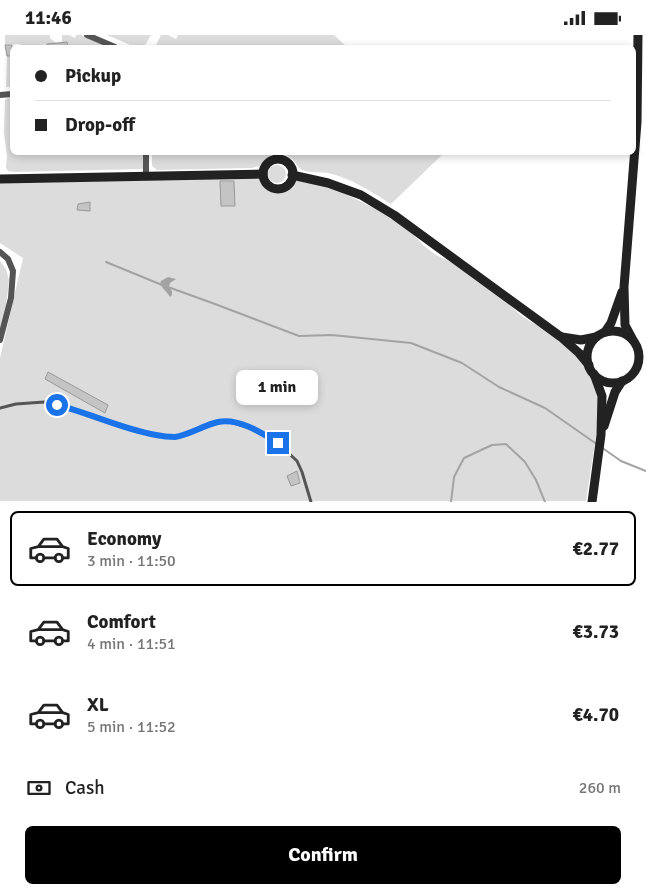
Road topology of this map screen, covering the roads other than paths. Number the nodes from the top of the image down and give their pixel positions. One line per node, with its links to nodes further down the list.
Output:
1 (88, 35): 3 (street)
2 (638, 35): 4 (street)
3 (110, 45)
4 (636, 135)
5 (146, 155): 10 (street)
6 (634, 155): 13 (street)
7 (278, 156): 8 (street); 9 (street)
8 (263, 173): 9 (street); 10 (street)
9 (292, 175): 15 (street)
10 (146, 176): 11 (street)
11 (0, 179)
12 (0, 252): 18 (street)
13 (624, 287): 14 (street); 17 (street)
14 (605, 332): 16 (street); 17 (street)
15 (560, 337): 16 (street); 19 (street)
16 (596, 337): 19 (street)
17 (633, 339): 21 (street)
18 (0, 340)
19 (589, 365): 20 (street)
20 (594, 374): 21 (street); 23 (street)
21 (622, 381): 23 (street)
22 (0, 409): 24 (lane)
23 (601, 435): 25 (street)
24 (311, 501)
25 (592, 501)

